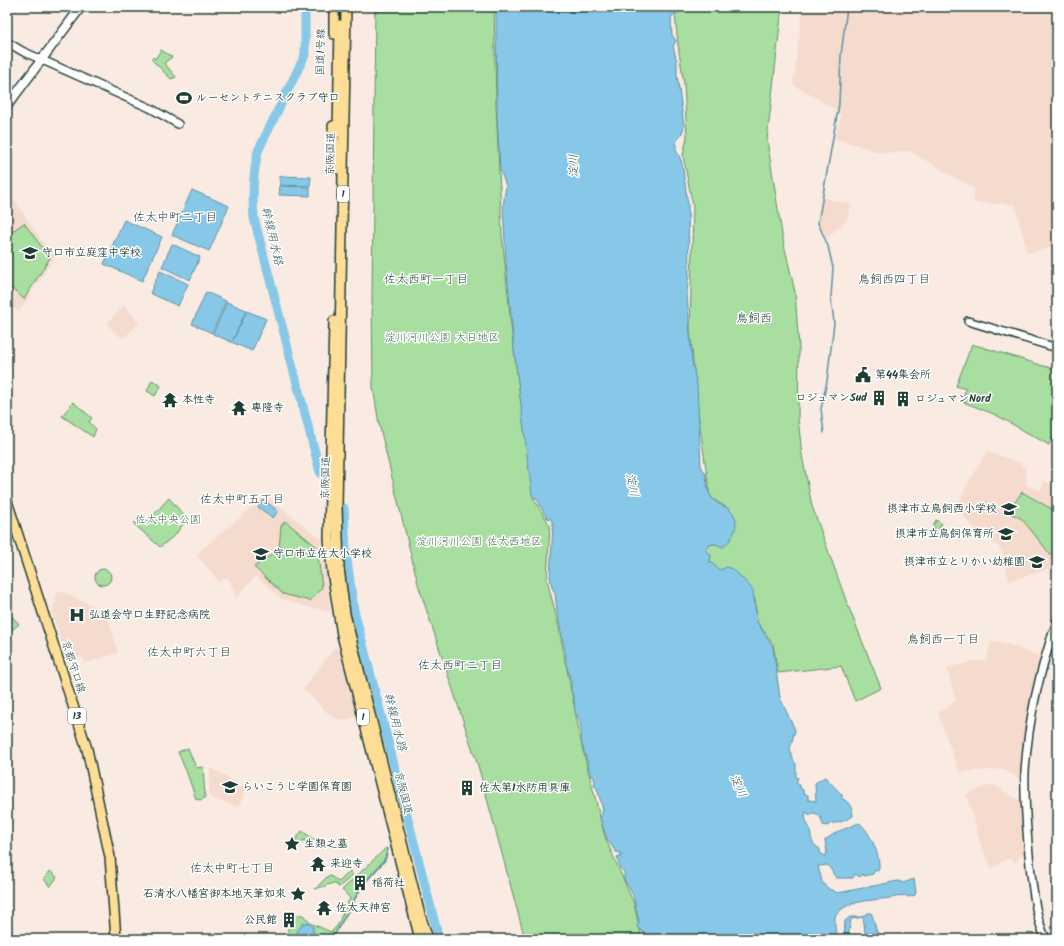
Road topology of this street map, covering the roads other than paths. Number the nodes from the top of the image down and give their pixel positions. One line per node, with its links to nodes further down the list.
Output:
1 (81, 7): 6 (main road)
2 (334, 7): 9 (main road, 国道1号線 / 1)
3 (340, 7): 9 (main road, 京阪国道 / 1)
4 (346, 7): 12 (main road, 京阪国道 / 1)
5 (7, 42): 6 (street)
6 (42, 59): 7 (main road); 8 (street)
7 (7, 106)
8 (178, 124)
9 (337, 169): 12 (main road, 京阪国道 / 1)
10 (968, 321): 11 (street)
11 (1057, 348)
12 (337, 380): 16 (main road, 京阪国道 / 1); 17 (main road, 京阪国道 / 1)
13 (7, 500): 15 (main road, 京都守口線 / 13)
14 (1057, 621): 18 (street)
15 (116, 939)
16 (420, 939)
17 (428, 939)
18 (1046, 939)

